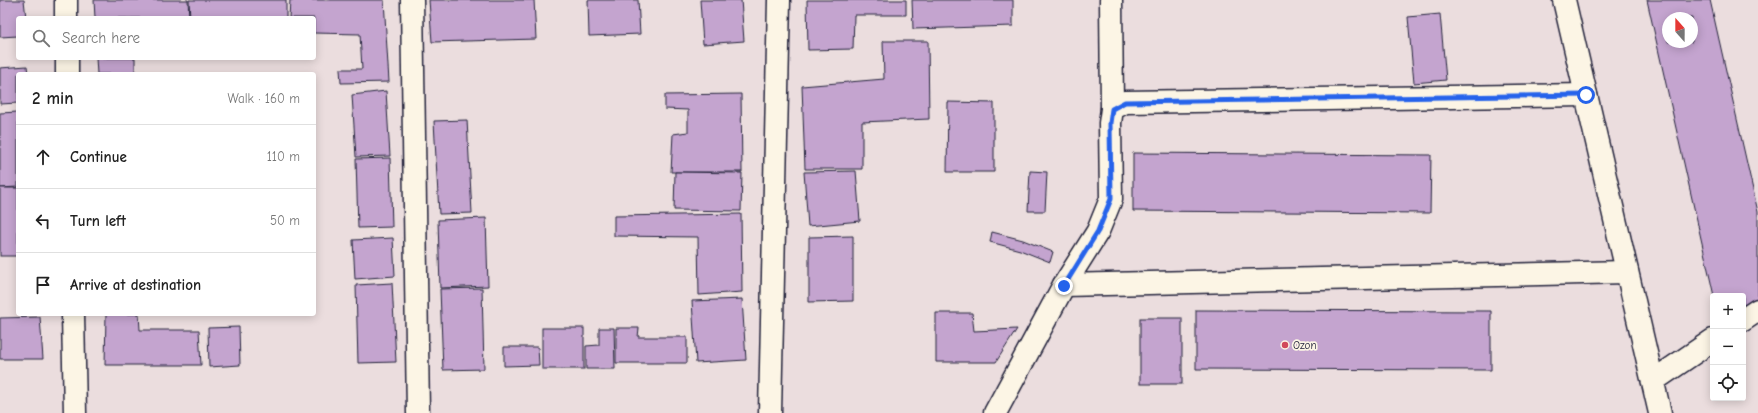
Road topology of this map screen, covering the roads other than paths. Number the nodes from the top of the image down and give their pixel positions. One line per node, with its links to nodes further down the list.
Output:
1 (66, 0): 6 (street)
2 (412, 0): 19 (street)
3 (779, 0): 20 (street)
4 (1111, 0): 10 (street)
5 (1564, 0): 9 (street)
6 (66, 16)
7 (67, 60): 8 (street)
8 (67, 72)
9 (1586, 95): 10 (street); 11 (street)
10 (1112, 109): 12 (street)
11 (1627, 272): 12 (street); 17 (street)
12 (1064, 286): 21 (street)
13 (1758, 310): 15 (street)
14 (73, 316): 18 (street)
15 (1746, 318)
16 (1710, 342): 17 (street)
17 (1653, 381): 22 (street)
18 (75, 413)
19 (418, 413)
20 (770, 413)
21 (995, 413)
22 (1660, 413)

